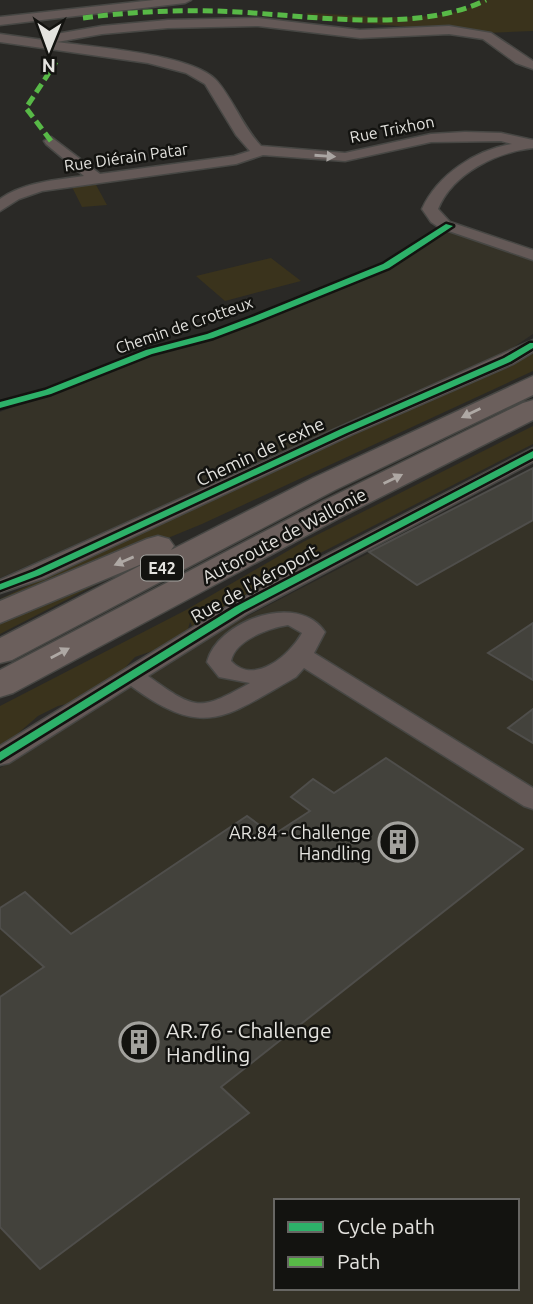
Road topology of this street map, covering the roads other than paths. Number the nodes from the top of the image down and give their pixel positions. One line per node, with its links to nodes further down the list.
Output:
1 (185, 0): 2 (street)
2 (0, 21)
3 (0, 38): 4 (street)
4 (51, 45): 5 (street); 6 (street); 9 (street)
5 (56, 62)
6 (533, 65)
7 (51, 141): 10 (street)
8 (533, 144): 9 (street, Rue Trixhon, one-way to 8); 12 (street)
9 (257, 150): 10 (street, Rue Diérain Patar)
10 (95, 178): 11 (street, Rue Diérain Patar)
11 (0, 206)
12 (533, 256)
13 (533, 345): 18 (street, Chemin de Fexhe)
14 (533, 384): 17 (highway, Autoroute de Wallonie / E42, one-way to 17)
15 (533, 409): 22 (highway, Autoroute de Wallonie / E42, one-way to 15)
16 (533, 454): 21 (street, Rue de l'Aéroport)
17 (324, 484): 19 (highway, one-way to 19); 20 (highway, Autoroute de Wallonie / E42)
18 (0, 587)
19 (0, 613)
20 (0, 652)
21 (131, 675): 23 (street, Rue de l'Aéroport); 24 (street)
22 (0, 685)
23 (0, 757)
24 (533, 800)

